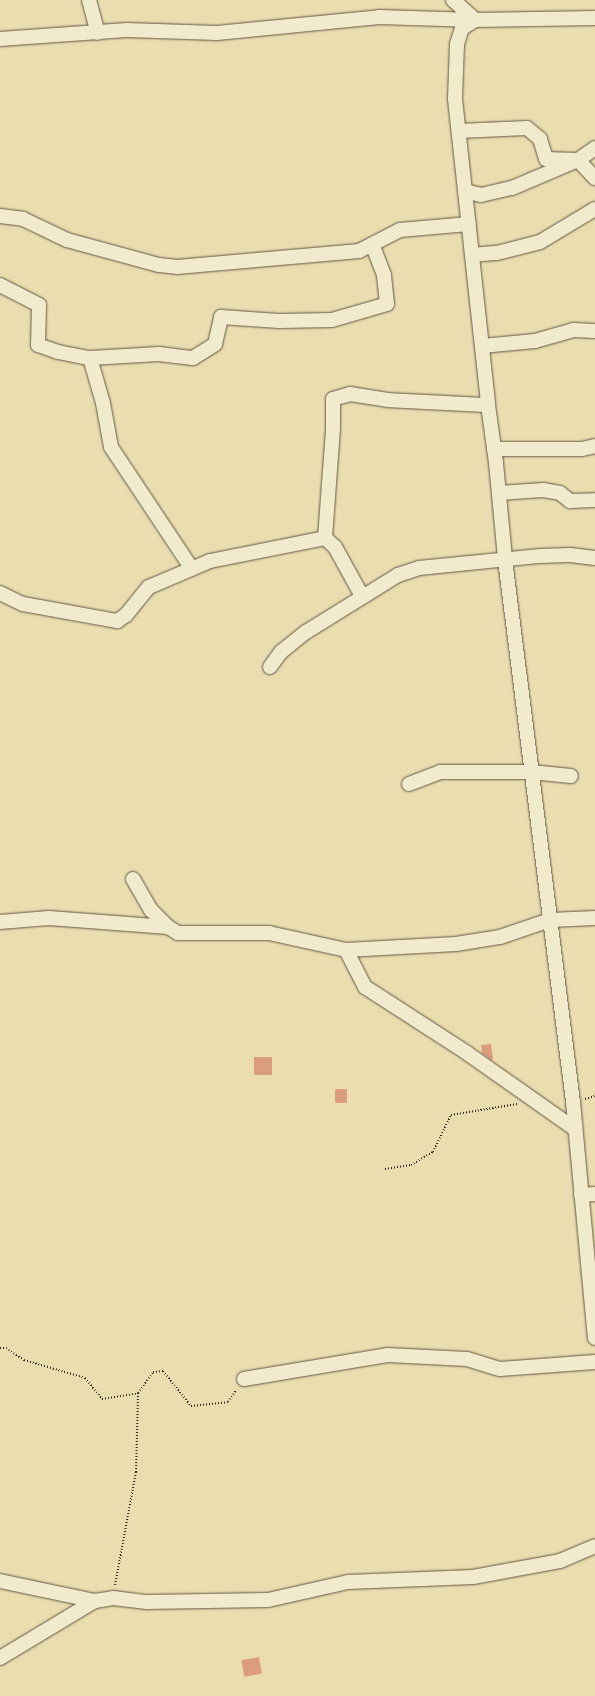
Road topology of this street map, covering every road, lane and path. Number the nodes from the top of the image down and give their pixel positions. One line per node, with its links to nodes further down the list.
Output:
1 (89, 0): 5 (street)
2 (453, 0): 4 (street)
3 (595, 18): 4 (street)
4 (475, 20): 5 (street); 7 (street)
5 (98, 33): 6 (street)
6 (0, 40)
7 (460, 131): 9 (street); 11 (street)
8 (595, 148): 9 (street)
9 (578, 160): 10 (street); 11 (street)
10 (595, 178)
11 (465, 191): 14 (street)
12 (595, 209): 16 (street)
13 (0, 216): 15 (street)
14 (469, 224): 15 (street); 16 (street)
15 (373, 246): 20 (street)
16 (472, 254): 19 (street)
17 (0, 285): 20 (street)
18 (595, 331): 19 (street)
19 (482, 346): 21 (street)
20 (90, 358): 29 (street)
21 (488, 405): 23 (street); 26 (street)
22 (595, 446): 23 (street)
23 (494, 449): 24 (street)
24 (499, 493): 25 (street); 28 (street)
25 (595, 500)
26 (325, 538): 29 (street); 31 (street)
27 (595, 558): 28 (street)
28 (504, 560): 31 (street); 33 (street)
29 (192, 569): 30 (street)
30 (0, 593)
31 (362, 596): 32 (street)
32 (270, 667)
33 (531, 772): 34 (street); 35 (street); 38 (street)
34 (571, 776)
35 (409, 784)
36 (133, 878): 40 (street)
37 (595, 918): 38 (street)
38 (550, 920): 41 (street); 43 (street)
39 (0, 922): 40 (street)
40 (168, 927): 41 (street)
41 (346, 950): 42 (street)
42 (536, 1102): 43 (street); 44 (path)
43 (574, 1129): 45 (street)
44 (385, 1169)
45 (588, 1195): 46 (street)
46 (595, 1338)
47 (0, 1348): 50 (path)
48 (595, 1362): 49 (street)
49 (244, 1379): 50 (path)
50 (138, 1393): 53 (path)
51 (595, 1546): 53 (street)
52 (0, 1581): 54 (street)
53 (113, 1598): 54 (street)
54 (95, 1601): 55 (street)
55 (0, 1658)

